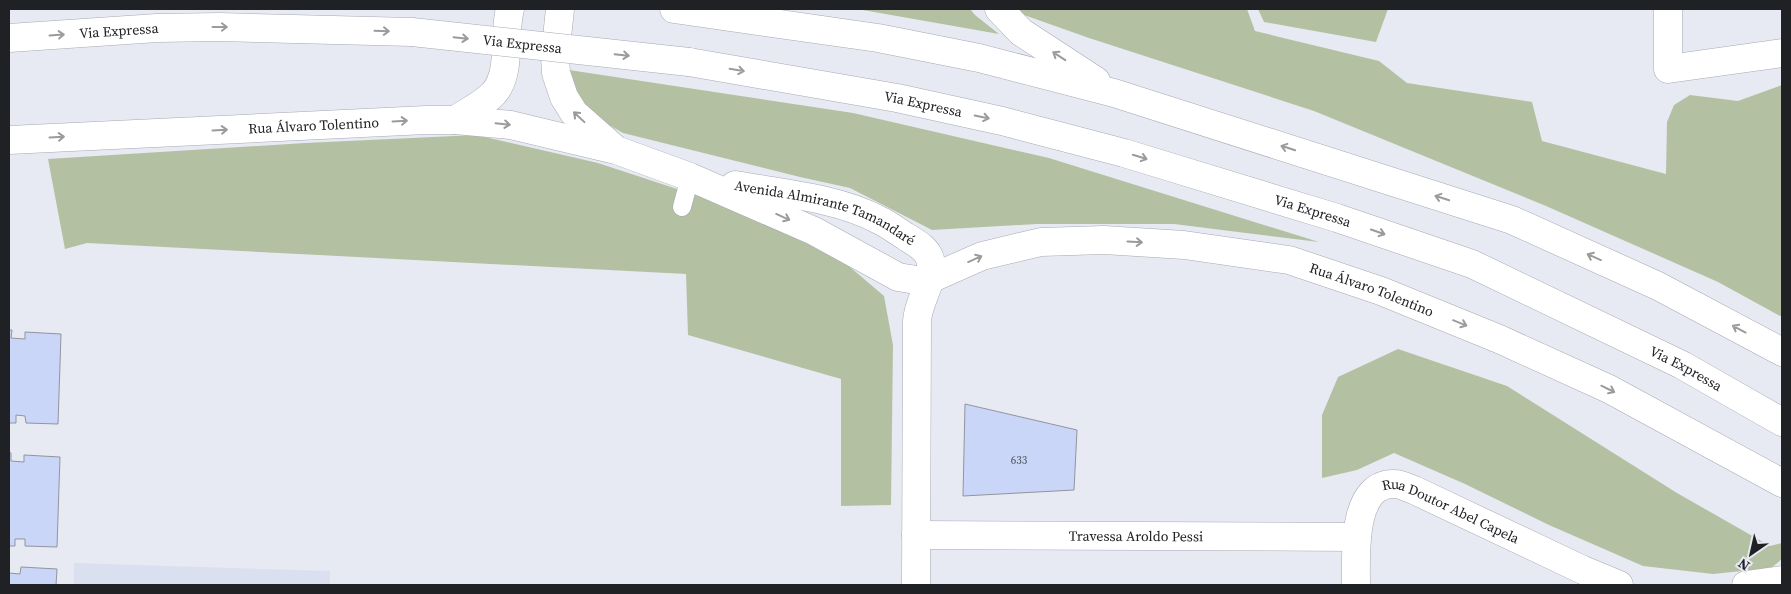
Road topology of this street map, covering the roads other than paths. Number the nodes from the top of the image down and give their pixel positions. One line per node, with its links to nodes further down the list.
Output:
1 (510, 9): 9 (main road)
2 (560, 9): 11 (main road, Avenida Almirante Tamandaré, one-way to 2)
3 (679, 9): 8 (main road)
4 (999, 9): 8 (main road, one-way to 4)
5 (1668, 9): 7 (main road)
6 (9, 38): 18 (main road, Via Expressa, one-way to 18, bridge)
7 (1782, 52)
8 (1114, 93): 17 (main road, one-way to 8)
9 (455, 120): 10 (main road, Rua Álvaro Tolentino, one-way to 9); 11 (main road, Rua Álvaro Tolentino, one-way to 11)
10 (9, 140)
11 (616, 150): 12 (main road, Avenida Almirante Tamandaré)
12 (690, 177): 13 (lane); 14 (main road, Avenida Almirante Tamandaré, one-way to 14); 15 (main road, Avenida Almirante Tamandaré)
13 (682, 207)
14 (898, 277): 15 (main road, Avenida Almirante Tamandaré); 16 (main road)
15 (930, 279): 16 (main road, Avenida Almirante Tamandaré); 19 (main road, Rua Álvaro Tolentino, one-way to 19)
16 (918, 310): 20 (main road, Avenida Almirante Tamandaré)
17 (1782, 352)
18 (1782, 422)
19 (1782, 483)
20 (916, 535): 21 (main road, Travessa Aroldo Pessi); 23 (main road, Avenida Almirante Tamandaré)
21 (1356, 537): 24 (main road, Rua Doutor Abel Capela); 25 (main road, Rua Doutor Abel Capela)
22 (1782, 580): 26 (main road)
23 (916, 585)
24 (1356, 585)
25 (1619, 585)
26 (1746, 585)

